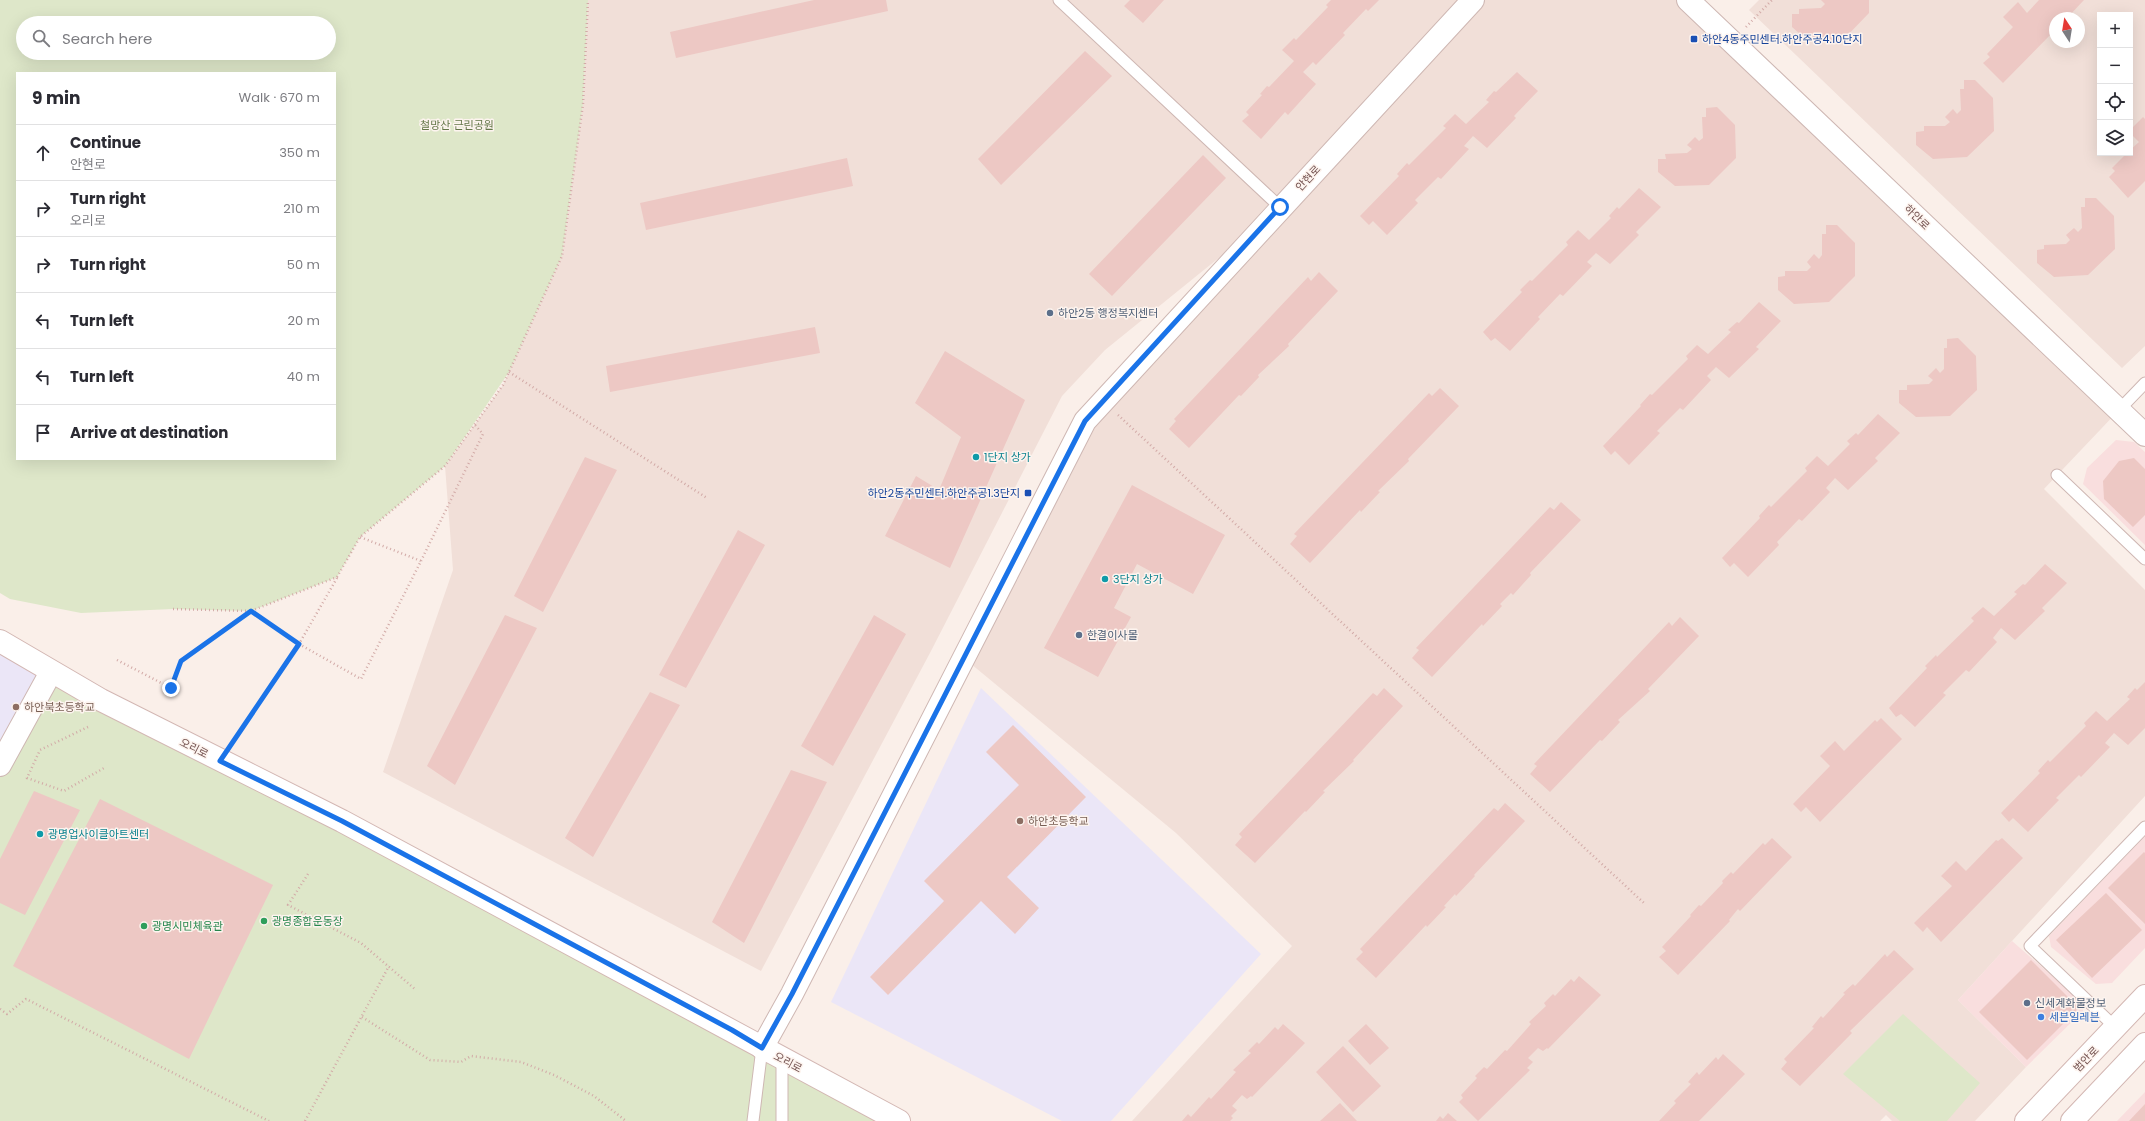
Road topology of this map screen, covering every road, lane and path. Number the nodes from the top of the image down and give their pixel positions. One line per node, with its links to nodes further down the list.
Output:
1 (588, 0): 8 (path)
2 (1059, 0): 7 (lane)
3 (1473, 0): 7 (street, 안현로)
4 (1688, 0): 6 (street, 하안로)
5 (1772, 0): 6 (path)
6 (1732, 41): 11 (street, 하안로)
7 (1280, 207): 10 (street, 안현로)
8 (509, 372): 12 (path); 15 (path)
9 (2145, 383): 11 (lane)
10 (1103, 401): 32 (path); 39 (street, 안현로)
11 (2119, 410): 13 (street, 하안로)
12 (475, 425): 16 (path); 18 (path)
13 (2145, 435)
14 (2057, 475): 17 (lane)
15 (706, 498)
16 (360, 537): 18 (path); 19 (path)
17 (2145, 559)
18 (421, 561): 23 (path)
19 (337, 577): 21 (path); 23 (path)
20 (173, 609): 21 (path)
21 (251, 611): 23 (path); 24 (path)
22 (0, 642): 25 (street, 오리로)
23 (299, 644): 27 (path)
24 (118, 660)
25 (51, 672): 27 (street, 오리로); 28 (street)
26 (88, 727): 29 (path)
27 (220, 761): 39 (street, 오리로)
28 (0, 765)
29 (104, 768)
30 (2145, 827): 38 (lane)
31 (308, 874): 33 (path)
32 (1645, 904)
33 (389, 966): 34 (path); 37 (path)
34 (416, 990)
35 (2145, 996): 38 (street, 범안로)
36 (0, 1009): 42 (path)
37 (362, 1017): 43 (path); 44 (path)
38 (2116, 1027): 48 (street, 범안로)
39 (762, 1048): 41 (street, 오리로); 45 (lane)
40 (2143, 1050): 49 (street)
41 (782, 1058): 46 (lane); 47 (street, 오리로)
42 (269, 1121)
43 (305, 1121)
44 (626, 1121)
45 (754, 1121)
46 (782, 1121)
47 (899, 1121)
48 (2026, 1121)
49 (2072, 1121)

